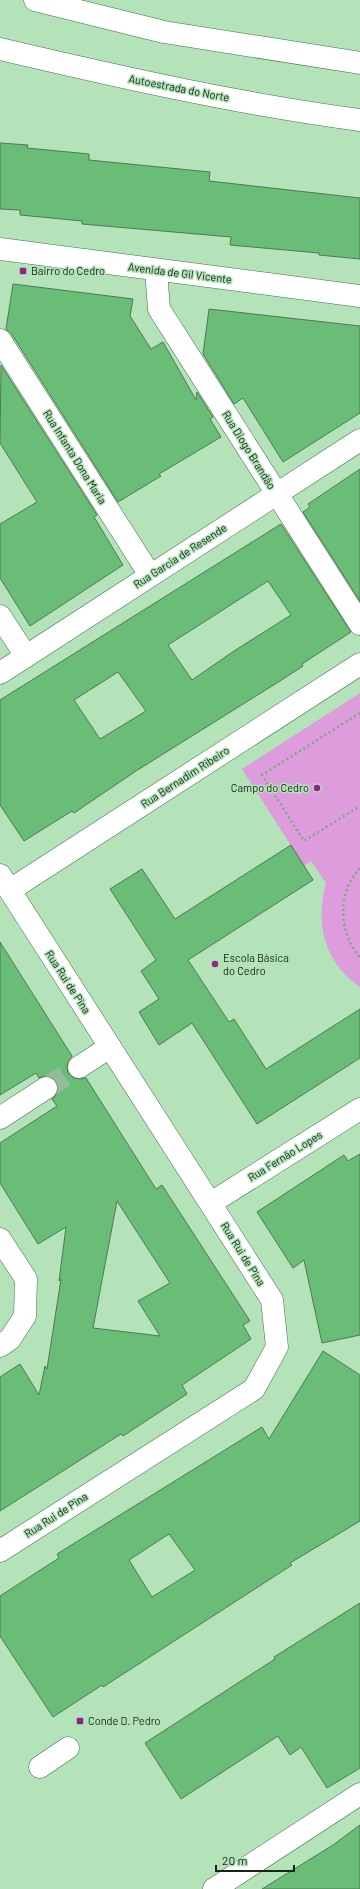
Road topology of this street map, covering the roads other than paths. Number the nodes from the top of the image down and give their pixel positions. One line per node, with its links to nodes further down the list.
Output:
1 (35, 0): 4 (main road)
2 (0, 49): 5 (main road, Autoestrada do Norte)
3 (0, 59): 5 (main road)
4 (360, 63)
5 (64, 64): 6 (main road, Autoestrada do Norte)
6 (360, 120)
7 (0, 249): 8 (main road, Avenida de Gil Vicente)
8 (156, 270): 9 (main road, Avenida de Gil Vicente); 12 (main road, Rua Diogo Brandão)
9 (360, 296)
10 (0, 340): 13 (main road, Rua Infanta Dona Maria)
11 (360, 440): 12 (main road, Rua Garcia de Resende)
12 (276, 494): 13 (main road, Rua Garcia de Resende); 15 (main road, Rua Diogo Brandão)
13 (150, 576): 16 (main road, Rua Garcia de Resende)
14 (0, 616): 16 (main road)
15 (360, 624)
16 (26, 656): 18 (main road, Rua Garcia de Resende)
17 (360, 664): 19 (main road, Rua Bernadim Ribeiro)
18 (0, 673)
19 (5, 883): 20 (main road, Rua Rui de Pina)
20 (110, 1047): 21 (main road); 25 (main road, Rua Rui de Pina)
21 (79, 1067)
22 (46, 1088): 24 (main road)
23 (360, 1110): 25 (main road, Rua Fernão Lopes)
24 (0, 1118)
25 (211, 1203): 28 (main road, Rua Rui de Pina)
26 (0, 1239): 27 (main road)
27 (0, 1346)
28 (0, 1551)
29 (68, 1748): 30 (main road)
30 (40, 1767)
31 (360, 1794): 32 (main road)
32 (214, 1889)

